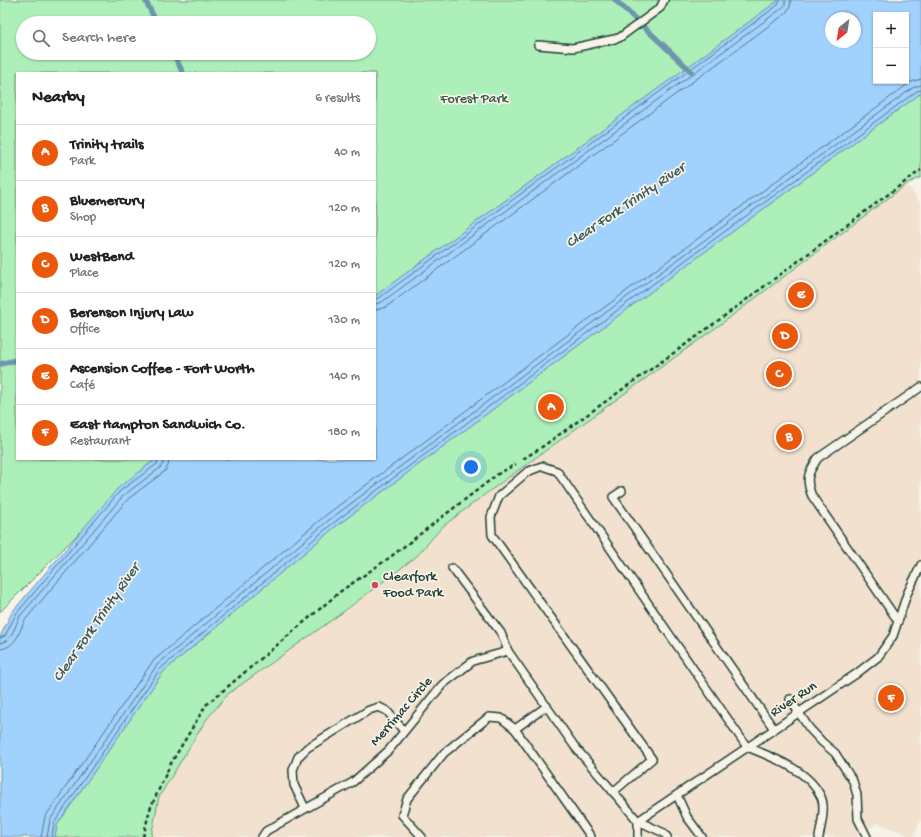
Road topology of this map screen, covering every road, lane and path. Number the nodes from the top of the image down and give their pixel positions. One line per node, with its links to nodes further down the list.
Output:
1 (664, 0): 2 (lane)
2 (538, 45)
3 (921, 387): 7 (lane)
4 (622, 491): 13 (lane)
5 (921, 565): 7 (lane, River Run)
6 (452, 568): 8 (lane)
7 (898, 621): 11 (lane, River Run)
8 (508, 651): 10 (lane); 14 (lane, Merrimac Circle)
9 (790, 699): 11 (lane)
10 (547, 706): 12 (lane); 16 (lane)
11 (799, 712): 13 (lane, River Run); 27 (lane)
12 (515, 729): 21 (lane); 22 (lane)
13 (774, 729): 15 (lane, River Run)
14 (404, 731): 18 (lane, Merrimac Circle); 18 (lane)
15 (747, 747): 16 (lane); 17 (lane, River Run); 26 (lane)
16 (613, 792): 19 (lane)
17 (677, 795): 19 (lane, River Run); 25 (lane)
18 (305, 808): 20 (lane, Merrimac Circle)
19 (638, 821): 23 (lane); 24 (lane)
20 (262, 837)
21 (422, 837)
22 (591, 837)
23 (638, 837)
24 (667, 837)
25 (702, 837)
26 (819, 837)
27 (866, 837)

